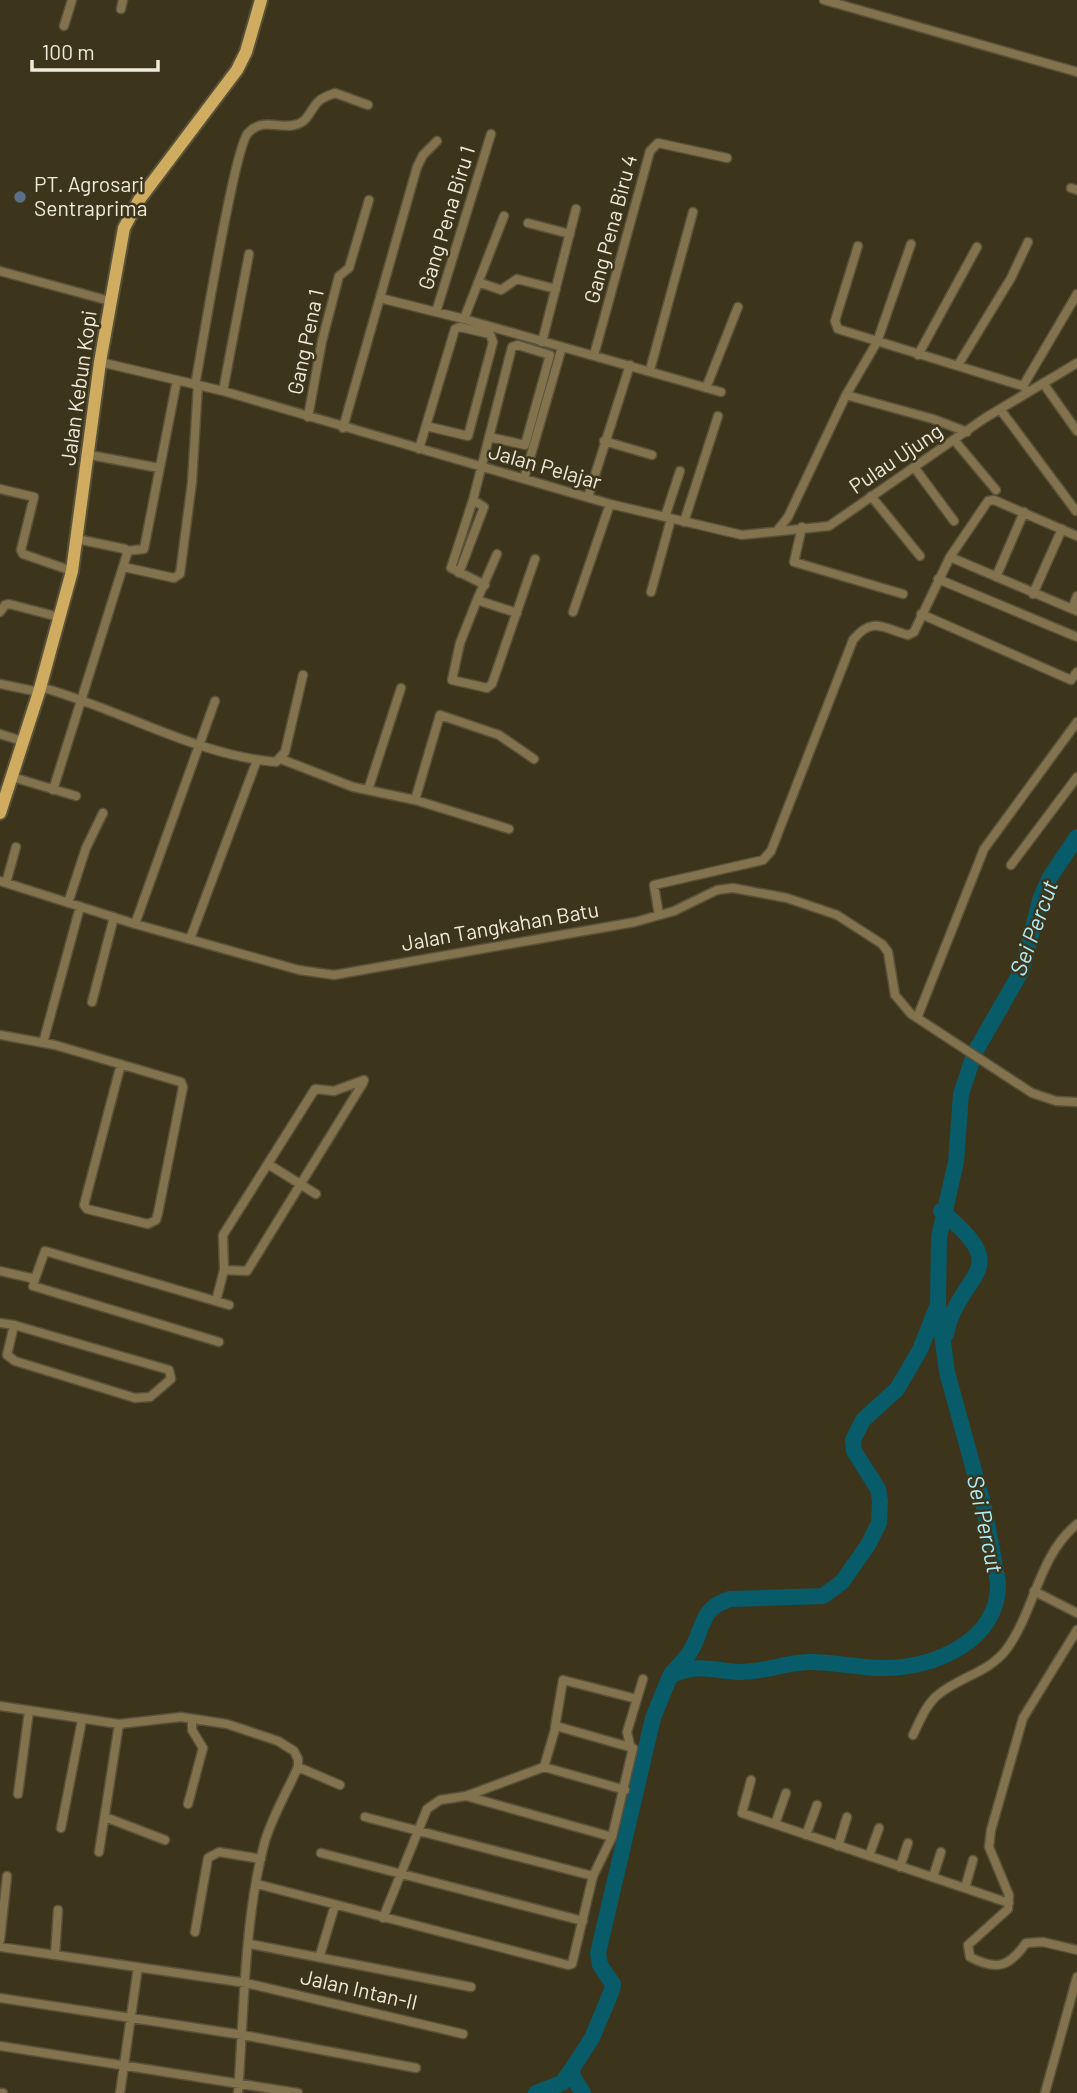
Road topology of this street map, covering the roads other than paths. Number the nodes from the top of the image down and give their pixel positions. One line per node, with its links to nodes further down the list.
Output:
1 (72, 0): 4 (street)
2 (261, 0): 26 (main road, Jalan Kebun Kopi)
3 (824, 0): 5 (street)
4 (64, 26)
5 (1077, 72)
6 (368, 105): 42 (street)
7 (491, 134): 28 (street, Gang Pena Biru 1)
8 (436, 141): 25 (street)
9 (727, 158): 33 (street, Gang Pena Biru 4)
10 (369, 200): 50 (street, Gang Pena 1)
11 (576, 209): 15 (street)
12 (693, 212): 39 (street)
13 (504, 216): 22 (street)
14 (528, 223): 15 (street)
15 (570, 234): 23 (street)
16 (1028, 242): 38 (street)
17 (911, 244): 31 (street)
18 (858, 246): 31 (street)
19 (977, 247): 34 (street)
20 (249, 254): 45 (street)
21 (0, 271): 26 (street)
22 (478, 282): 23 (street); 29 (street)
23 (555, 289): 30 (street)
24 (1077, 294): 44 (street)
25 (380, 298): 28 (street); 52 (street)
26 (110, 301): 35 (main road, Jalan Kebun Kopi)
27 (738, 307): 43 (street)
28 (436, 312): 29 (street)
29 (464, 318): 30 (street)
30 (542, 342): 32 (street)
31 (877, 342): 34 (street); 47 (street)
32 (562, 347): 33 (street); 65 (street)
33 (594, 355): 37 (street)
34 (918, 355): 38 (street)
35 (100, 362): 40 (street, Jalan Pelajar); 59 (main road, Jalan Kebun Kopi)
36 (1077, 363): 41 (street, Pulau Ujung)
37 (630, 365): 39 (street); 56 (street)
38 (958, 366): 44 (street)
39 (650, 370): 43 (street)
40 (177, 380): 42 (street, Jalan Pelajar); 63 (street)
41 (1043, 383): 44 (street, Pulau Ujung); 53 (street)
42 (197, 385): 45 (street, Jalan Pelajar); 86 (street)
43 (706, 388): 46 (street)
44 (1025, 389): 48 (street, Pulau Ujung)
45 (223, 391): 50 (street, Jalan Pelajar)
46 (720, 393)
47 (846, 395): 54 (street); 78 (street)
48 (1000, 409): 54 (street, Pulau Ujung); 71 (street)
49 (718, 416): 75 (street)
50 (308, 417): 52 (street, Jalan Pelajar)
51 (426, 426): 51 (street); 58 (street)
52 (343, 428): 58 (street, Jalan Pelajar)
53 (1077, 431)
54 (967, 432): 57 (street, Pulau Ujung)
55 (489, 437): 55 (street); 61 (street)
56 (604, 441): 60 (street); 69 (street)
57 (955, 441): 62 (street, Pulau Ujung); 67 (street)
58 (419, 449): 61 (street, Jalan Pelajar)
59 (90, 455): 63 (street); 80 (main road, Jalan Kebun Kopi)
60 (652, 455)
61 (481, 467): 65 (street, Jalan Pelajar); 90 (street)
62 (914, 467): 68 (street, Pulau Ujung); 74 (street)
63 (159, 468): 81 (street)
64 (680, 471): 73 (street)
65 (524, 479): 69 (street, Jalan Pelajar)
66 (0, 489): 87 (street)
67 (996, 490)
68 (872, 496): 76 (street, Pulau Ujung); 83 (street)
69 (588, 497): 70 (street, Jalan Pelajar)
70 (610, 504): 73 (street, Jalan Pelajar); 98 (street)
71 (1076, 511)
72 (1024, 512): 77 (street); 84 (street); 88 (street)
73 (668, 518): 75 (street, Jalan Pelajar); 91 (street)
74 (954, 521)
75 (684, 522): 78 (street, Jalan Pelajar)
76 (802, 527): 78 (street, Pulau Ujung); 92 (street)
77 (1062, 529): 79 (street); 93 (street)
78 (777, 531)
79 (1077, 536)
80 (77, 539): 81 (street); 87 (main road, Jalan Kebun Kopi)
81 (126, 551): 86 (street)
82 (497, 554): 90 (street)
83 (920, 555)
84 (950, 557): 88 (street); 89 (street)
85 (535, 559): 99 (street)
86 (124, 567): 108 (street)
87 (72, 571): 101 (main road, Jalan Kebun Kopi)
88 (996, 577): 93 (street)
89 (938, 579): 100 (street); 102 (street)
90 (485, 584): 95 (street)
91 (652, 592)
92 (903, 594)
93 (1033, 594): 96 (street)
94 (1077, 596): 96 (street)
95 (477, 600): 99 (street); 99 (street)
96 (1074, 610)
97 (0, 612): 101 (street)
98 (573, 612)
99 (517, 613)
100 (921, 614): 103 (street); 131 (street)
101 (59, 617): 107 (main road, Jalan Kebun Kopi)
102 (1077, 638)
103 (1077, 672)
104 (303, 675): 116 (street)
105 (0, 684): 107 (street)
106 (401, 688): 119 (street)
107 (39, 690): 108 (street); 112 (main road, Jalan Kebun Kopi)
108 (83, 699): 113 (street); 120 (street)
109 (215, 701): 113 (street)
110 (1077, 722): 136 (street)
111 (0, 734): 112 (street)
112 (22, 741): 117 (main road, Jalan Kebun Kopi)
113 (199, 746): 115 (street); 133 (street)
114 (534, 759): 122 (street)
115 (257, 760): 116 (street); 134 (street)
116 (281, 760): 119 (street)
117 (12, 777): 120 (street); 123 (main road, Jalan Kebun Kopi)
118 (1077, 777): 127 (street)
119 (369, 787): 122 (street)
120 (53, 790): 121 (street)
121 (76, 796)
122 (415, 800): 125 (street)
123 (0, 813)
124 (103, 813): 129 (street)
125 (509, 829)
126 (16, 847): 128 (street)
127 (1011, 865)
128 (3, 882): 129 (street, Jalan Tangkahan Batu)
129 (68, 903): 130 (street, Jalan Tangkahan Batu)
130 (80, 906): 132 (street, Jalan Tangkahan Batu); 138 (street)
131 (659, 915): 134 (street, Jalan Tangkahan Batu); 136 (street, Jalan Tangkahan Batu)
132 (114, 917): 133 (street, Jalan Tangkahan Batu); 135 (street)
133 (135, 924): 134 (street, Jalan Tangkahan Batu)
134 (190, 939)
135 (92, 1002)
136 (917, 1018): 140 (street, Jalan Tangkahan Batu)
137 (0, 1035): 138 (street)
138 (43, 1042): 139 (street)
139 (121, 1064): 139 (street)
140 (1077, 1102)
141 (268, 1164): 142 (street); 142 (street); 144 (street)
142 (300, 1184): 143 (street); 144 (street)
143 (316, 1194)
144 (224, 1270): 147 (street)
145 (0, 1271): 146 (street)
146 (35, 1279): 147 (street); 151 (street)
147 (216, 1301): 148 (street)
148 (229, 1305)
149 (0, 1323): 150 (street)
150 (14, 1325): 150 (street)
151 (219, 1342)
152 (1077, 1524): 153 (street)
153 (1034, 1591): 154 (street); 164 (street)
154 (1077, 1613)
155 (1077, 1630): 201 (street)
156 (643, 1679): 157 (street)
157 (637, 1699): 163 (street); 165 (street)
158 (0, 1706): 159 (street)
159 (29, 1711): 161 (street); 172 (street)
160 (192, 1719): 162 (street); 166 (street); 174 (street)
161 (82, 1720): 162 (street); 180 (street)
162 (119, 1724): 176 (street)
163 (555, 1727): 165 (street); 167 (street)
164 (913, 1735)
165 (630, 1745): 170 (street)
166 (298, 1767): 169 (street); 192 (street)
167 (544, 1767): 170 (street); 173 (street)
168 (751, 1780): 179 (street)
169 (340, 1785)
170 (625, 1790): 184 (street)
171 (786, 1793): 179 (street)
172 (18, 1794)
173 (466, 1796): 182 (street); 184 (street)
174 (188, 1804)
175 (817, 1804): 183 (street)
176 (105, 1817): 185 (street); 188 (street)
177 (365, 1817): 182 (street)
178 (847, 1817): 187 (street)
179 (775, 1824): 183 (street)
180 (61, 1828)
181 (879, 1828): 191 (street)
182 (418, 1830): 195 (street); 196 (street)
183 (806, 1835): 187 (street)
184 (612, 1837): 196 (street)
185 (164, 1840)
186 (908, 1843): 194 (street)
187 (838, 1846): 191 (street)
188 (99, 1852)
189 (941, 1852): 198 (street)
190 (321, 1853): 195 (street)
191 (869, 1856): 194 (street)
192 (261, 1858): 199 (street); 206 (street)
193 (973, 1860): 200 (street)
194 (900, 1867): 198 (street)
195 (400, 1874): 204 (street); 205 (street)
196 (593, 1875): 205 (street)
197 (8, 1876): 207 (street)
198 (933, 1877): 200 (street)
199 (257, 1884): 202 (street); 208 (street)
200 (965, 1888): 201 (street)
201 (1009, 1903): 210 (street)
202 (335, 1905): 204 (street); 212 (street)
203 (58, 1910): 211 (street)
204 (383, 1918): 205 (street)
205 (583, 1921)
206 (195, 1932)
207 (0, 1940)
208 (250, 1944): 212 (street); 215 (street)
209 (0, 1947): 211 (street, Jalan Intan-II)
210 (1077, 1950)
211 (55, 1955): 213 (street, Jalan Intan-II)
212 (320, 1955): 216 (street)
213 (138, 1967): 215 (street, Jalan Intan-II); 218 (street)
214 (1077, 1978): 227 (street)
215 (246, 1983): 219 (street, Jalan Intan-II); 220 (street)
216 (471, 1987)
217 (0, 1998): 218 (street)
218 (131, 2018): 220 (street); 222 (street)
219 (463, 2034)
220 (243, 2035): 223 (street); 224 (street)
221 (0, 2046): 222 (street)
222 (124, 2065): 224 (street); 225 (street)
223 (416, 2068)
224 (239, 2088): 226 (street)
225 (120, 2093)
226 (298, 2093)
227 (1045, 2093)

